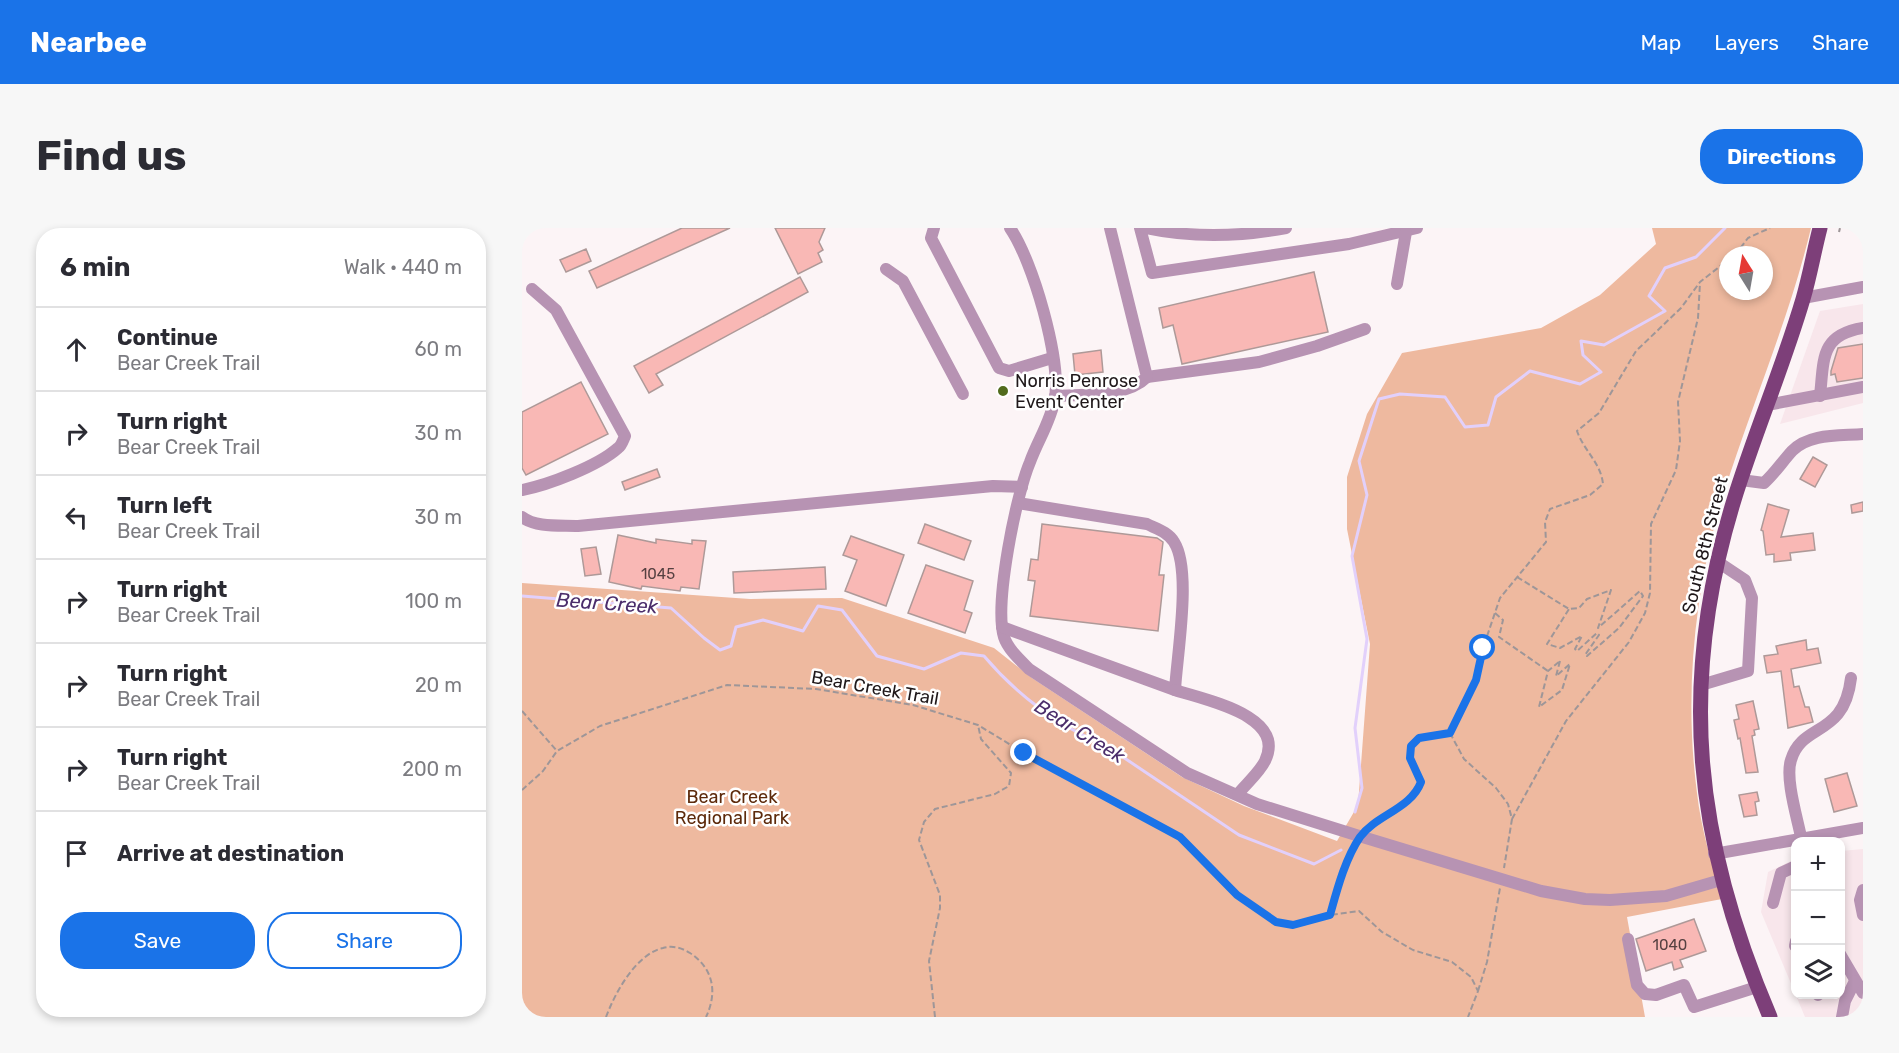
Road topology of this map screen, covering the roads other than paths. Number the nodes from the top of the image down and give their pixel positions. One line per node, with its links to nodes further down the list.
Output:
1 (934, 228): 16 (street)
2 (1010, 228): 16 (street)
3 (1110, 228): 17 (street)
4 (1140, 228): 8 (street)
5 (1145, 228): 6 (street)
6 (1286, 228)
7 (1820, 228): 13 (main road, South 8th Street)
8 (1412, 230): 10 (street)
9 (886, 269): 19 (street)
10 (1397, 284)
11 (1863, 287): 13 (street)
12 (532, 288): 26 (street)
13 (1803, 298): 22 (main road, South 8th Street)
14 (1863, 328): 21 (street)
15 (1365, 329): 17 (street)
16 (1052, 358): 20 (street)
17 (1147, 377): 20 (street)
18 (1863, 387): 21 (street)
19 (963, 394)
20 (1055, 396): 25 (street)
21 (1820, 396): 22 (street)
22 (1767, 405): 24 (main road, South 8th Street)
23 (1863, 434): 24 (street)
24 (1741, 480): 29 (main road, South 8th Street)
25 (1022, 487): 27 (street); 28 (street)
26 (522, 490)
27 (1017, 503): 30 (street); 33 (street)
28 (522, 517)
29 (1718, 562): 32 (main road, South 8th Street); 32 (street)
30 (1002, 627): 33 (street); 34 (street)
31 (1851, 678): 36 (street)
32 (1701, 685): 39 (main road, South 8th Street)
33 (1175, 690): 34 (street)
34 (1238, 794): 41 (street)
35 (1863, 828): 37 (street)
36 (1807, 837)
37 (1813, 837)
38 (1791, 841): 39 (street)
39 (1714, 854): 41 (main road, South 8th Street)
40 (1791, 868): 43 (street)
41 (1721, 880): 48 (main road, South 8th Street)
42 (1863, 890): 44 (street)
43 (1773, 903)
44 (1863, 915)
45 (1628, 939): 50 (street)
46 (1845, 963): 47 (street)
47 (1855, 981): 49 (street); 52 (street)
48 (1757, 987): 50 (street); 51 (main road, South 8th Street)
49 (1863, 993)
50 (1695, 1012)
51 (1770, 1017)
52 (1842, 1017)

